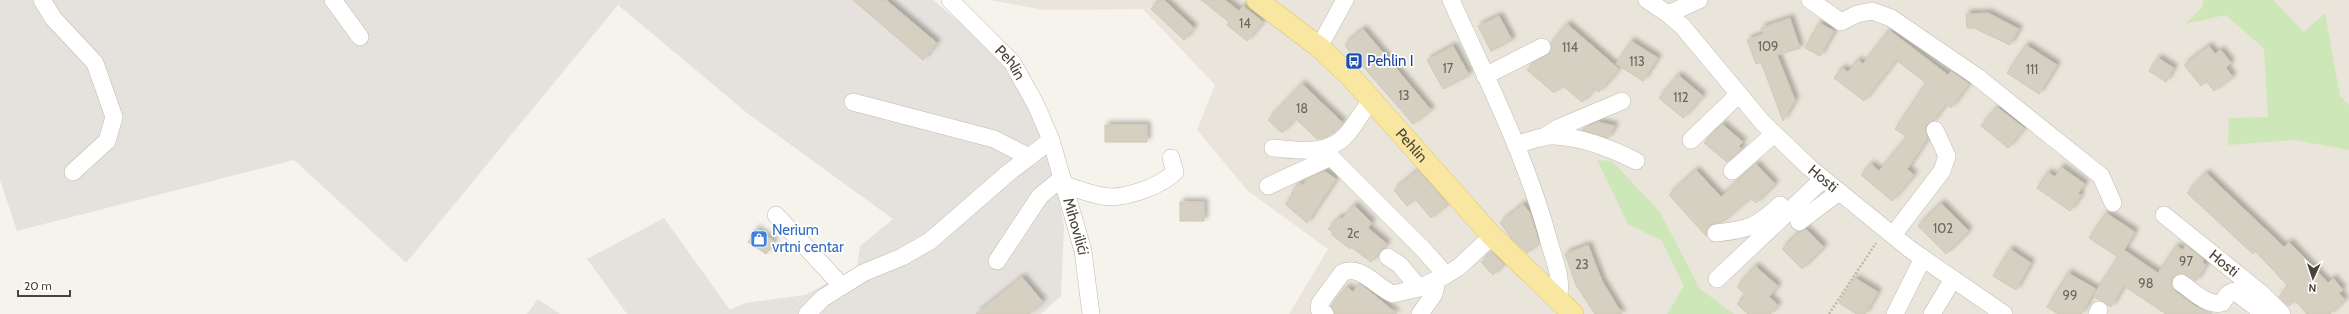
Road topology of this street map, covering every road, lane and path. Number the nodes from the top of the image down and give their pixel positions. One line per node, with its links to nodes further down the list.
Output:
1 (42, 0): 30 (street)
2 (333, 0): 11 (street)
3 (950, 0): 22 (street, Pehlin)
4 (1257, 0): 12 (main road, Pehlin)
5 (1345, 0): 12 (street)
6 (1451, 0): 14 (street, Pehlin)
7 (1647, 0): 10 (street, Hosti)
8 (1699, 0): 10 (street)
9 (1810, 0): 35 (street)
10 (1668, 14): 15 (street, Hosti)
11 (360, 37)
12 (1319, 47): 16 (main road, Pehlin)
13 (1542, 48): 14 (street)
14 (1485, 76): 24 (street, Pehlin)
15 (1738, 95): 20 (street, Hosti); 23 (street)
16 (1372, 101): 25 (street); 40 (main road, Pehlin)
17 (1622, 101): 21 (street)
18 (853, 102): 26 (street)
19 (1935, 130): 41 (street)
20 (1774, 134): 29 (street); 31 (street, Hosti)
21 (1544, 138): 24 (street); 28 (street)
22 (1051, 140): 26 (street); 32 (street, Mihovilići)
23 (1691, 140)
24 (1516, 145): 51 (street, Pehlin)
25 (1273, 148)
26 (1029, 157): 49 (street)
27 (1171, 158): 32 (street)
28 (1636, 161)
29 (1732, 171)
30 (73, 172)
31 (1819, 176): 34 (street, Hosti); 39 (street); 46 (street)
32 (1063, 182): 44 (street); 53 (street, Mihovilići)
33 (1268, 186): 45 (street)
34 (1839, 192): 38 (street); 41 (street, Hosti)
35 (2113, 203)
36 (776, 215): 49 (street)
37 (2164, 215): 61 (street, Hosti)
38 (1799, 222)
39 (1716, 233)
40 (1492, 236): 45 (street); 51 (main road, Pehlin)
41 (1886, 236): 43 (street, Hosti); 56 (path)
42 (1388, 257): 50 (street)
43 (1924, 258): 47 (street, Hosti); 57 (street)
44 (997, 261)
45 (1442, 278): 50 (street); 55 (street)
46 (1717, 279)
47 (1953, 279): 58 (street); 59 (street, Hosti)
48 (2181, 283): 60 (street, Hosti)
49 (842, 286): 52 (street)
50 (1419, 288): 54 (street)
51 (1567, 309)
52 (807, 314)
53 (1091, 314)
54 (1325, 314)
55 (1420, 314)
56 (1829, 314)
57 (1895, 314)
58 (1932, 314)
59 (2004, 314)
60 (2265, 314)
61 (2282, 314)

